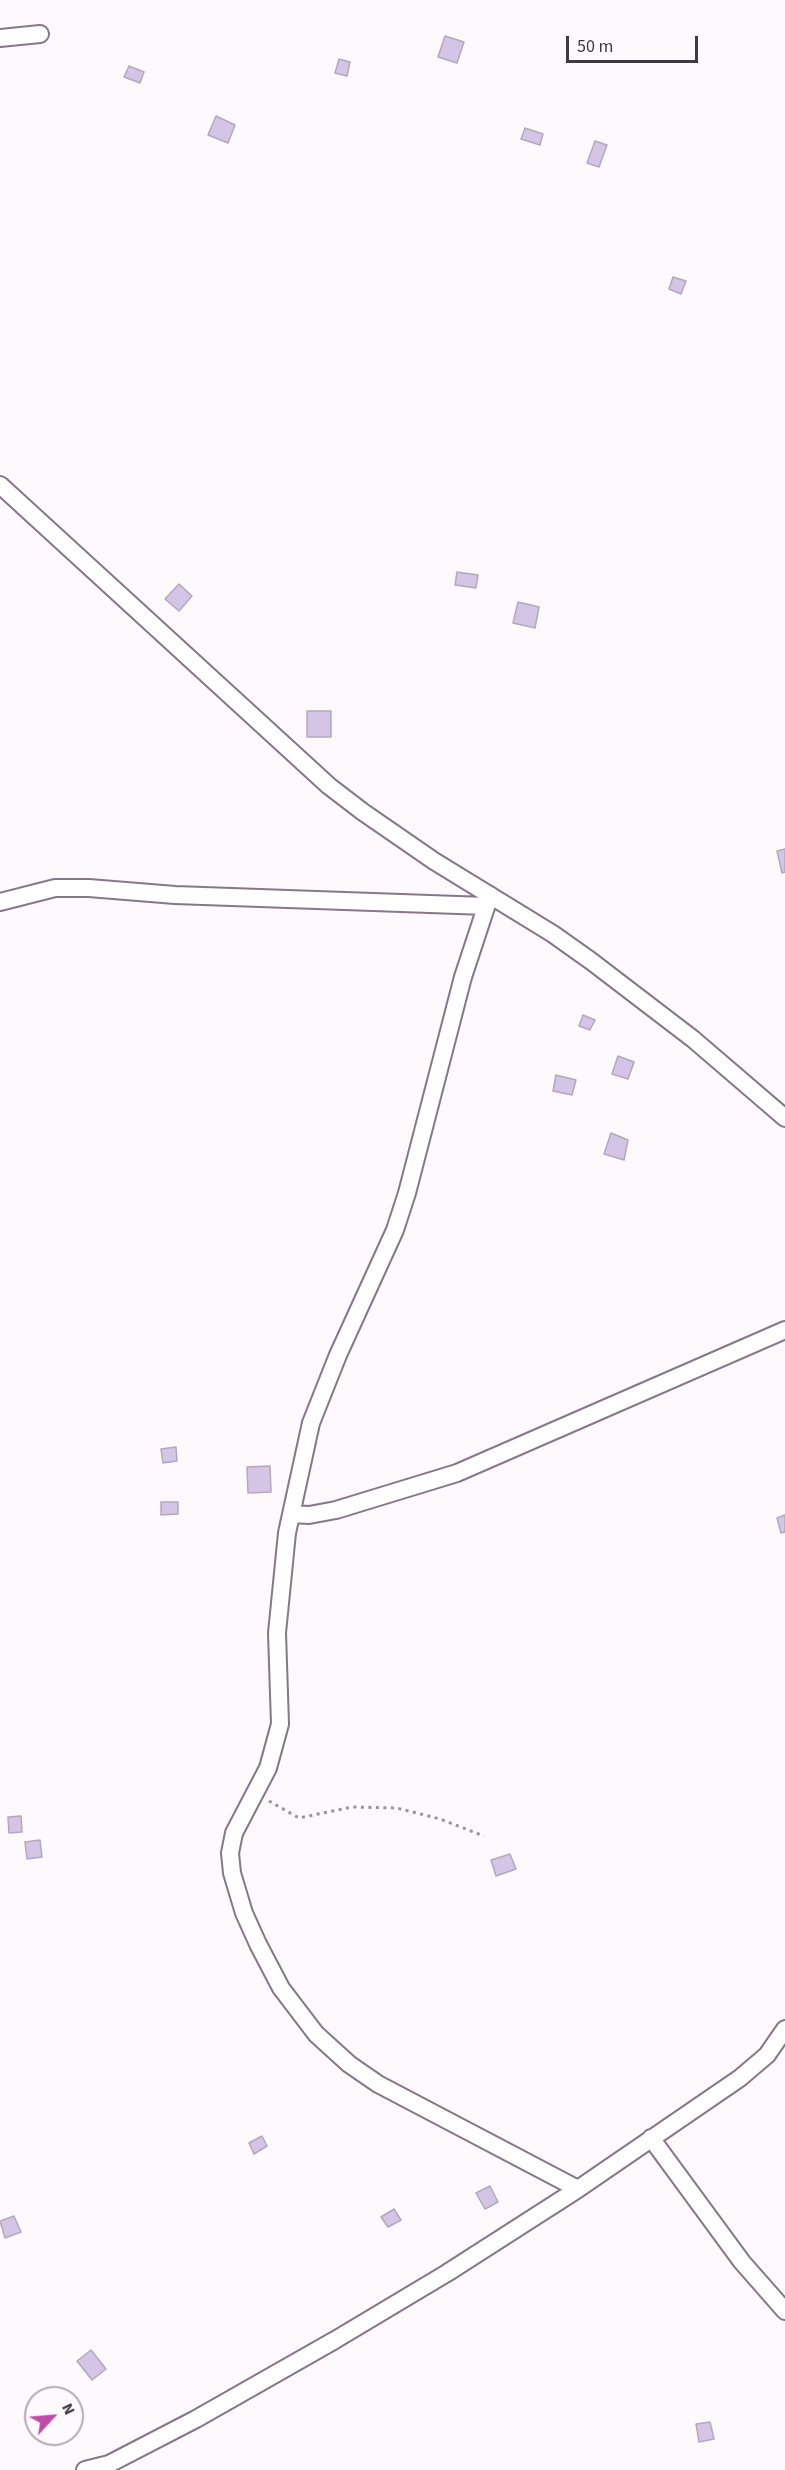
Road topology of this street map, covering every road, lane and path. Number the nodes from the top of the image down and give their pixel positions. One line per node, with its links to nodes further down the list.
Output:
1 (40, 34): 2 (street)
2 (0, 38)
3 (0, 485): 4 (street)
4 (488, 900): 5 (street); 6 (street); 8 (street)
5 (0, 902)
6 (785, 1118)
7 (785, 1330): 8 (street)
8 (291, 1514): 9 (street)
9 (255, 1792): 10 (path); 13 (street)
10 (484, 1836)
11 (785, 2029): 12 (street)
12 (651, 2138): 13 (street); 14 (street)
13 (578, 2189): 15 (street)
14 (785, 2311)
15 (93, 2470)

